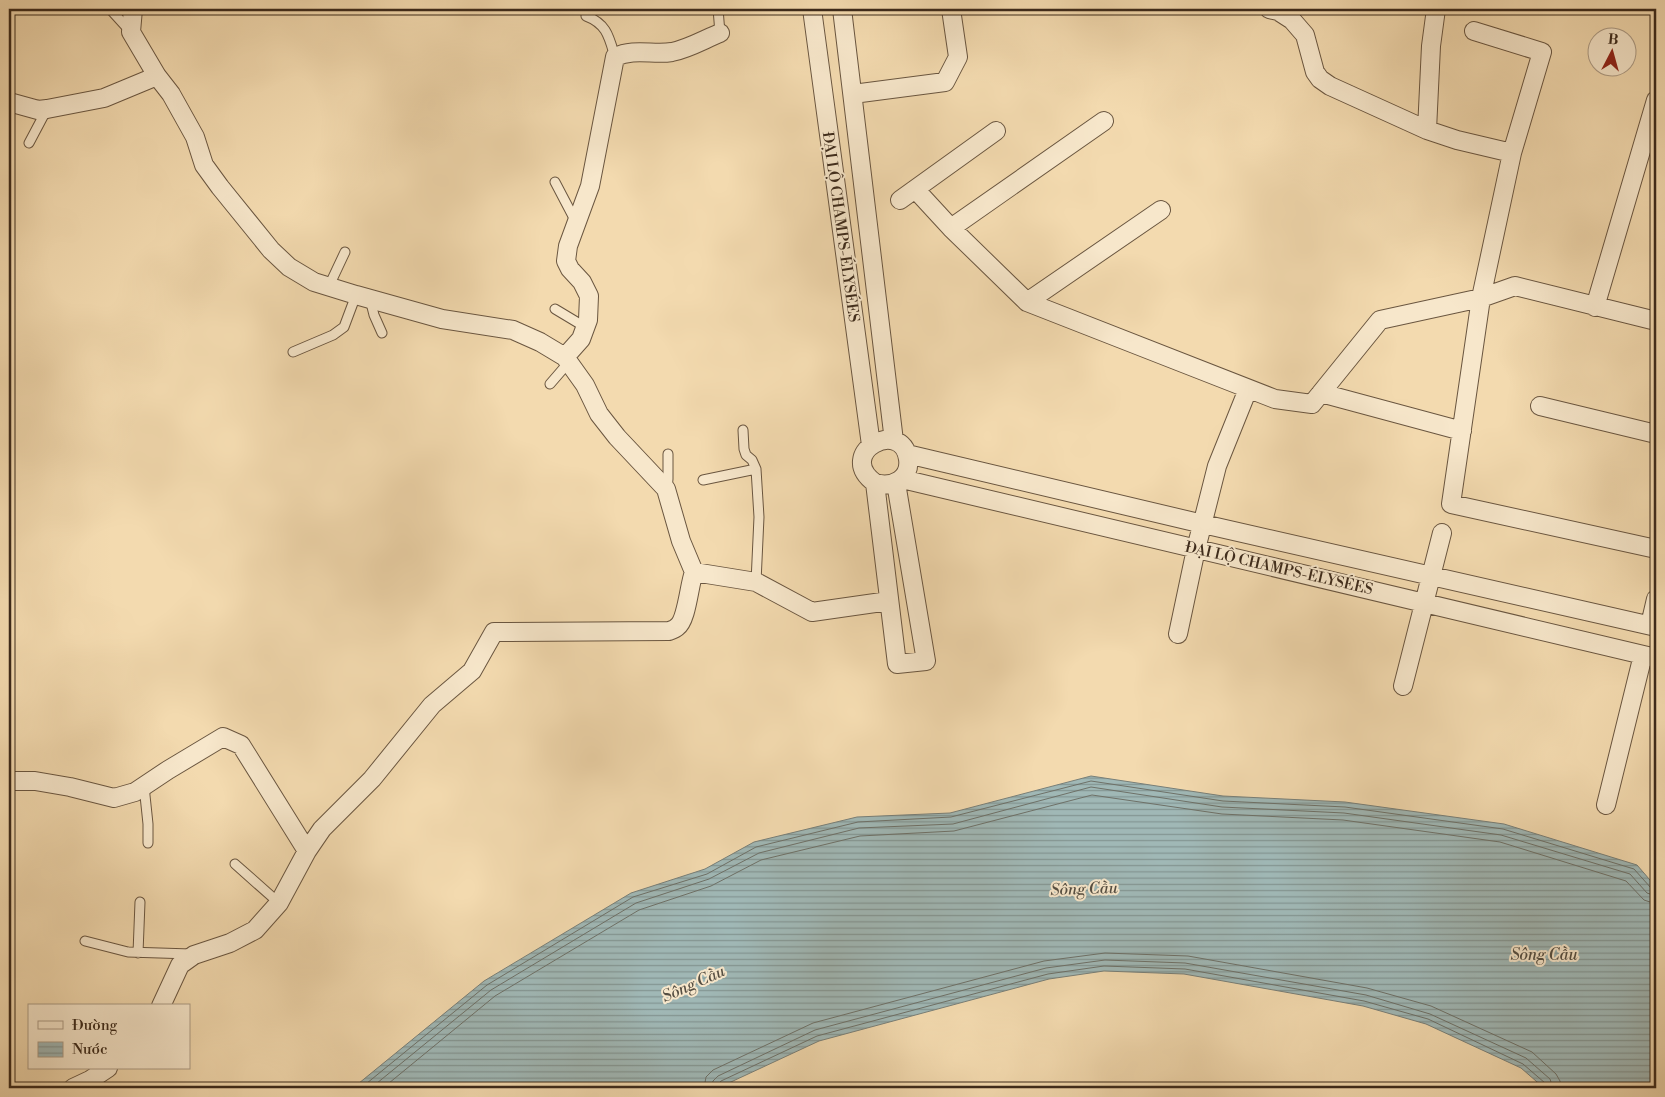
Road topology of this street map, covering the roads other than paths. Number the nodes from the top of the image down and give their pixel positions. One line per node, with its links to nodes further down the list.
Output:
1 (110, 9): 11 (lane)
2 (133, 9): 11 (street)
3 (718, 9): 12 (lane)
4 (812, 9): 50 (street, ĐẠI LỘ CHAMPS-ÉLYSÉES)
5 (842, 9): 15 (street, ĐẠI LỘ CHAMPS-ÉLYSÉES)
6 (952, 9): 15 (street)
7 (1270, 9): 20 (street)
8 (1436, 9): 20 (street)
9 (586, 16): 13 (lane)
10 (1474, 30): 23 (street)
11 (131, 32): 14 (street)
12 (720, 34): 13 (street)
13 (615, 57): 28 (street)
14 (157, 76): 18 (street); 31 (street)
15 (853, 94): 49 (street, ĐẠI LỘ CHAMPS-ÉLYSÉES)
16 (1656, 100): 35 (street)
17 (9, 102): 18 (street)
18 (47, 110): 22 (lane)
19 (1104, 121): 29 (street)
20 (1427, 130): 23 (street)
21 (996, 131): 25 (street)
22 (29, 144)
23 (1512, 153): 33 (street)
24 (555, 182): 28 (lane)
25 (916, 190): 26 (street); 29 (street)
26 (900, 200)
27 (1161, 210): 34 (street)
28 (577, 223): 38 (street)
29 (951, 228): 34 (street)
30 (345, 252): 31 (lane)
31 (329, 286): 32 (street)
32 (363, 297): 39 (lane); 40 (lane); 41 (street)
33 (1481, 298): 35 (street); 44 (street); 47 (street)
34 (1027, 302): 43 (street)
35 (1595, 307): 37 (street)
36 (555, 310): 38 (lane)
37 (1656, 321)
38 (585, 327): 41 (street)
39 (382, 333)
40 (293, 352)
41 (567, 360): 42 (lane); 57 (street)
42 (550, 384)
43 (1248, 389): 44 (street); 58 (street)
44 (1322, 392): 47 (street)
45 (1540, 406): 48 (street)
46 (743, 430): 53 (lane)
47 (1462, 431): 61 (street)
48 (1656, 434)
49 (894, 441): 50 (street); 52 (street)
50 (871, 445): 56 (street, ĐẠI LỘ CHAMPS-ÉLYSÉES)
51 (668, 454): 57 (lane)
52 (907, 454): 55 (street); 58 (street, ĐẠI LỘ CHAMPS-ÉLYSÉES)
53 (756, 469): 54 (lane); 64 (lane)
54 (703, 480)
55 (899, 481): 56 (street, ĐẠI LỘ CHAMPS-ÉLYSÉES); 60 (street, ĐẠI LỘ CHAMPS-ÉLYSÉES); 66 (street, ĐẠI LỘ CHAMPS-ÉLYSÉES)
56 (875, 483): 66 (street, ĐẠI LỘ CHAMPS-ÉLYSÉES)
57 (666, 489): 62 (street)
58 (1203, 524): 60 (street); 63 (street, ĐẠI LỘ CHAMPS-ÉLYSÉES)
59 (1442, 533): 63 (street)
60 (1196, 548): 67 (street, ĐẠI LỘ CHAMPS-ÉLYSÉES); 69 (street)
61 (1656, 548)
62 (694, 572): 64 (street); 76 (street)
63 (1430, 575): 67 (street); 68 (street, ĐẠI LỘ CHAMPS-ÉLYSÉES)
64 (756, 582): 66 (street)
65 (1656, 599): 68 (street)
66 (889, 602)
67 (1424, 602): 70 (street, ĐẠI LỘ CHAMPS-ÉLYSÉES); 71 (street)
68 (1653, 626)
69 (1178, 634)
70 (1650, 656): 74 (street)
71 (1403, 686)
72 (9, 781): 73 (street)
73 (144, 786): 75 (lane); 76 (street)
74 (1606, 806)
75 (148, 843)
76 (307, 851): 79 (street)
77 (235, 864): 79 (lane)
78 (140, 902): 81 (lane)
79 (279, 903): 82 (street)
80 (85, 941): 81 (lane)
81 (138, 953): 82 (lane)
82 (194, 955): 83 (street)
83 (162, 1004)
84 (105, 1070): 85 (street)
85 (73, 1088)

